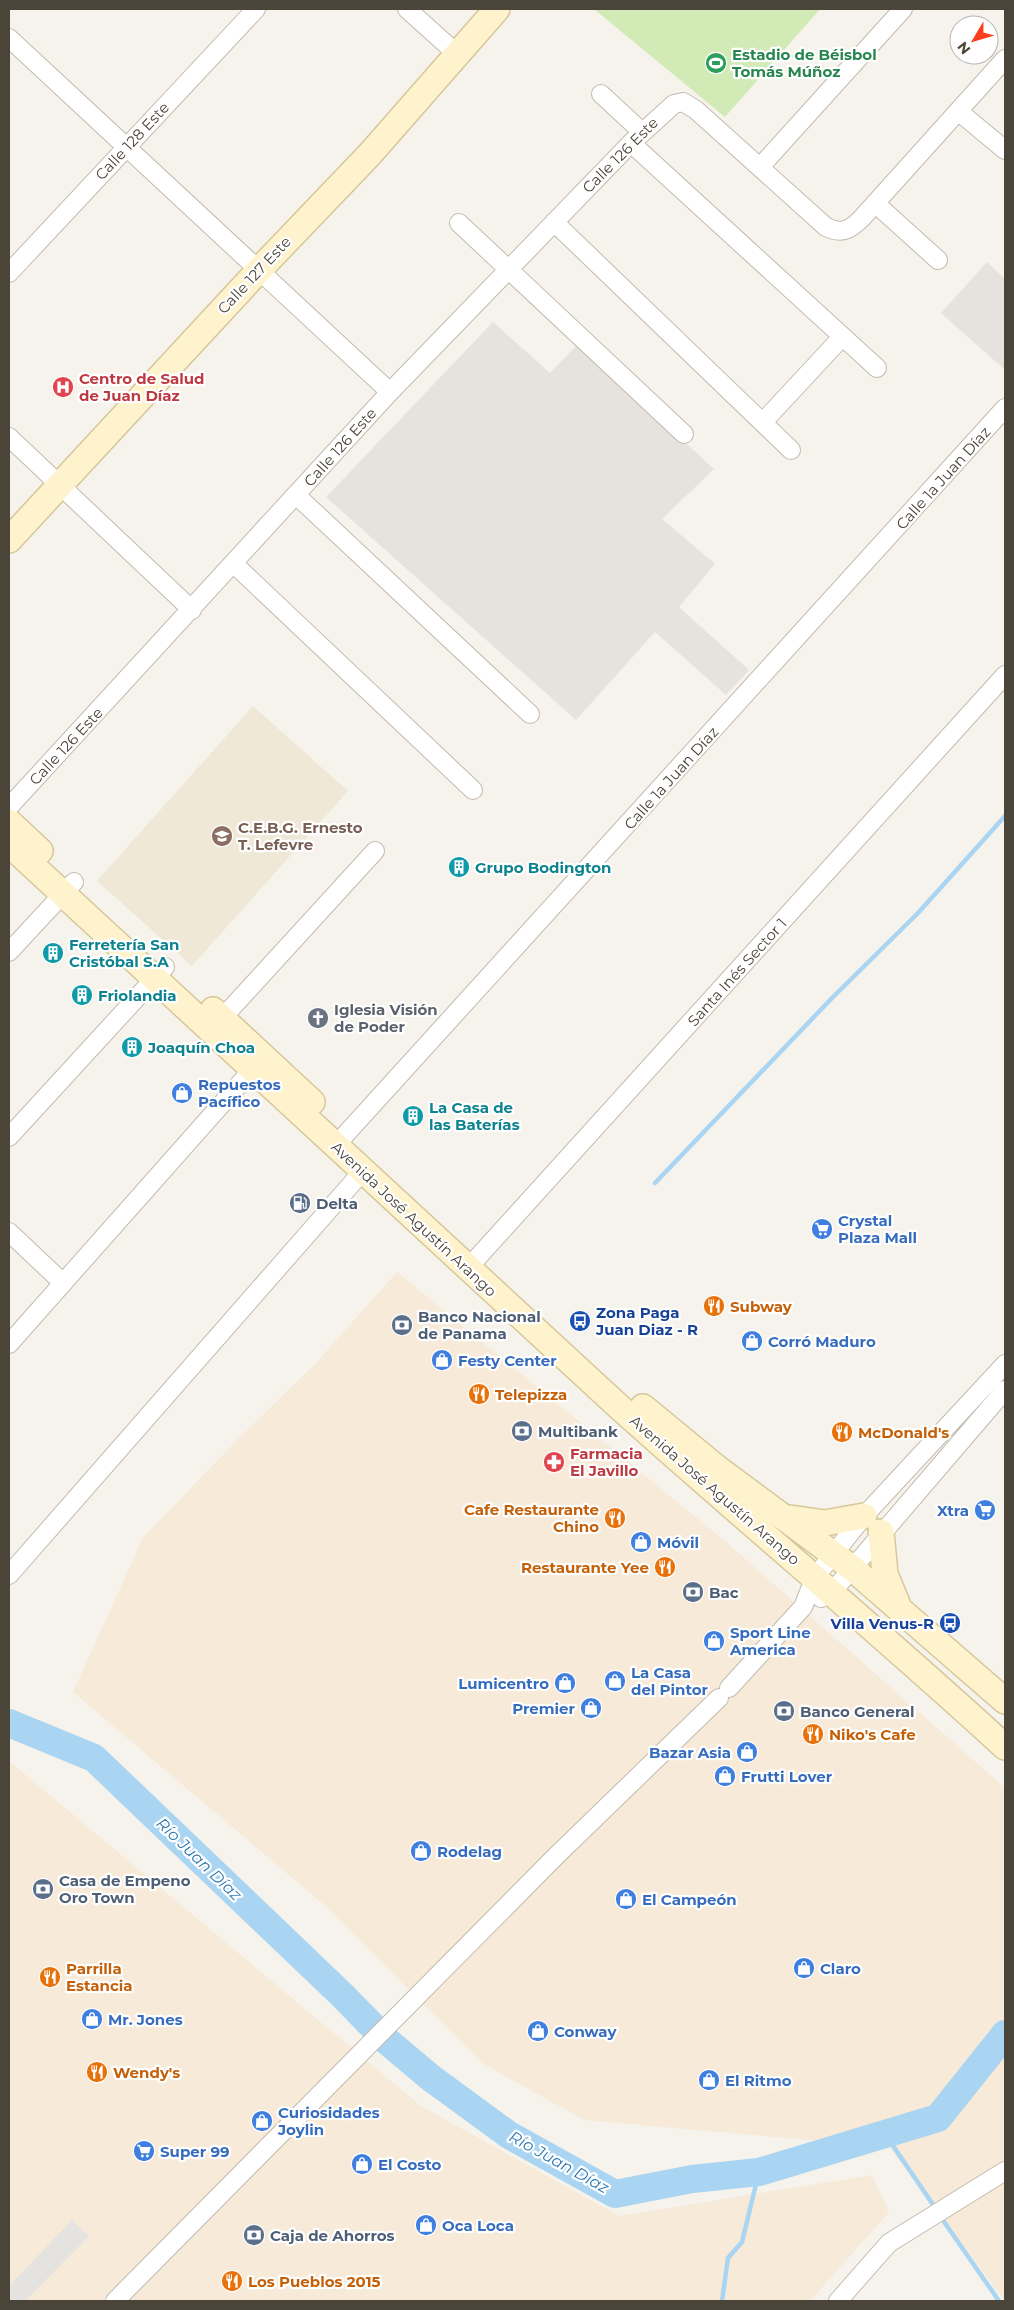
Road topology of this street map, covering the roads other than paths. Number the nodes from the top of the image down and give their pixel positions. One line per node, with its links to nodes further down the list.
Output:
1 (256, 9): 11 (street, Calle 128 Este)
2 (407, 9): 6 (street)
3 (497, 9): 6 (main road, Calle 127 Este)
4 (903, 9): 13 (street)
5 (9, 38): 11 (street)
6 (458, 54): 18 (main road, Calle 127 Este)
7 (1005, 59): 9 (street)
8 (601, 94): 10 (street)
9 (958, 111): 12 (street); 14 (street)
10 (637, 137): 13 (street, Calle 126 Este); 15 (street, Calle 126 Este); 21 (street)
11 (126, 147): 18 (street); 20 (street, Calle 128 Este)
12 (1005, 150)
13 (760, 167): 14 (street)
14 (875, 203): 17 (street)
15 (554, 222): 19 (street, Calle 126 Este); 25 (street)
16 (459, 223): 19 (street)
17 (938, 260)
18 (260, 269): 23 (street); 29 (main road, Calle 127 Este)
19 (509, 270): 23 (street, Calle 126 Este); 26 (street)
20 (9, 273)
21 (842, 337): 22 (street); 25 (street)
22 (877, 368)
23 (390, 392): 30 (street, Calle 126 Este)
24 (1005, 408): 47 (street, Calle 1a Juan Díaz)
25 (763, 422): 28 (street)
26 (684, 434)
27 (9, 437): 29 (street)
28 (791, 450)
29 (61, 485): 31 (main road, Calle 127 Este); 33 (street)
30 (296, 495): 32 (street, Calle 126 Este); 35 (street)
31 (9, 540)
32 (234, 564): 33 (street, Calle 126 Este); 36 (street)
33 (192, 610): 37 (street, Calle 126 Este)
34 (1005, 675): 50 (street, Santa Inés Sector 1)
35 (530, 714)
36 (474, 790)
37 (9, 807)
38 (9, 822): 41 (main road, Avenida José Agustín Arango)
39 (9, 844): 41 (main road, Avenida José Agustín Arango)
40 (375, 851): 44 (street)
41 (68, 888): 42 (street); 43 (main road, Avenida José Agustín Arango)
42 (9, 952)
43 (160, 972): 44 (main road, Avenida José Agustín Arango); 46 (street)
44 (216, 1025): 45 (main road, Avenida José Agustín Arango)
45 (258, 1063): 47 (main road, Avenida José Agustín Arango); 51 (street)
46 (9, 1137)
47 (341, 1140): 48 (main road, Avenida José Agustín Arango); 50 (main road, Avenida José Agustín Arango)
48 (362, 1172): 50 (main road, Avenida José Agustín Arango); 58 (street)
49 (9, 1232): 51 (street)
50 (474, 1262): 55 (main road, Avenida José Agustín Arango); 59 (main road, Avenida José Agustín Arango)
51 (62, 1283): 52 (street)
52 (9, 1344)
53 (1005, 1364): 56 (street)
54 (1005, 1390): 56 (street)
55 (786, 1517): 56 (main road); 57 (main road, Avenida José Agustín Arango)
56 (873, 1524): 57 (street); 57 (street); 60 (main road)
57 (843, 1560): 59 (street); 59 (street); 60 (main road, Avenida José Agustín Arango)
58 (9, 1575)
59 (824, 1584): 62 (main road, Avenida José Agustín Arango); 64 (street)
60 (899, 1608): 61 (main road, Avenida José Agustín Arango)
61 (1005, 1701)
62 (999, 1741)
63 (1005, 2171): 65 (street)
64 (115, 2301)
65 (838, 2301)

